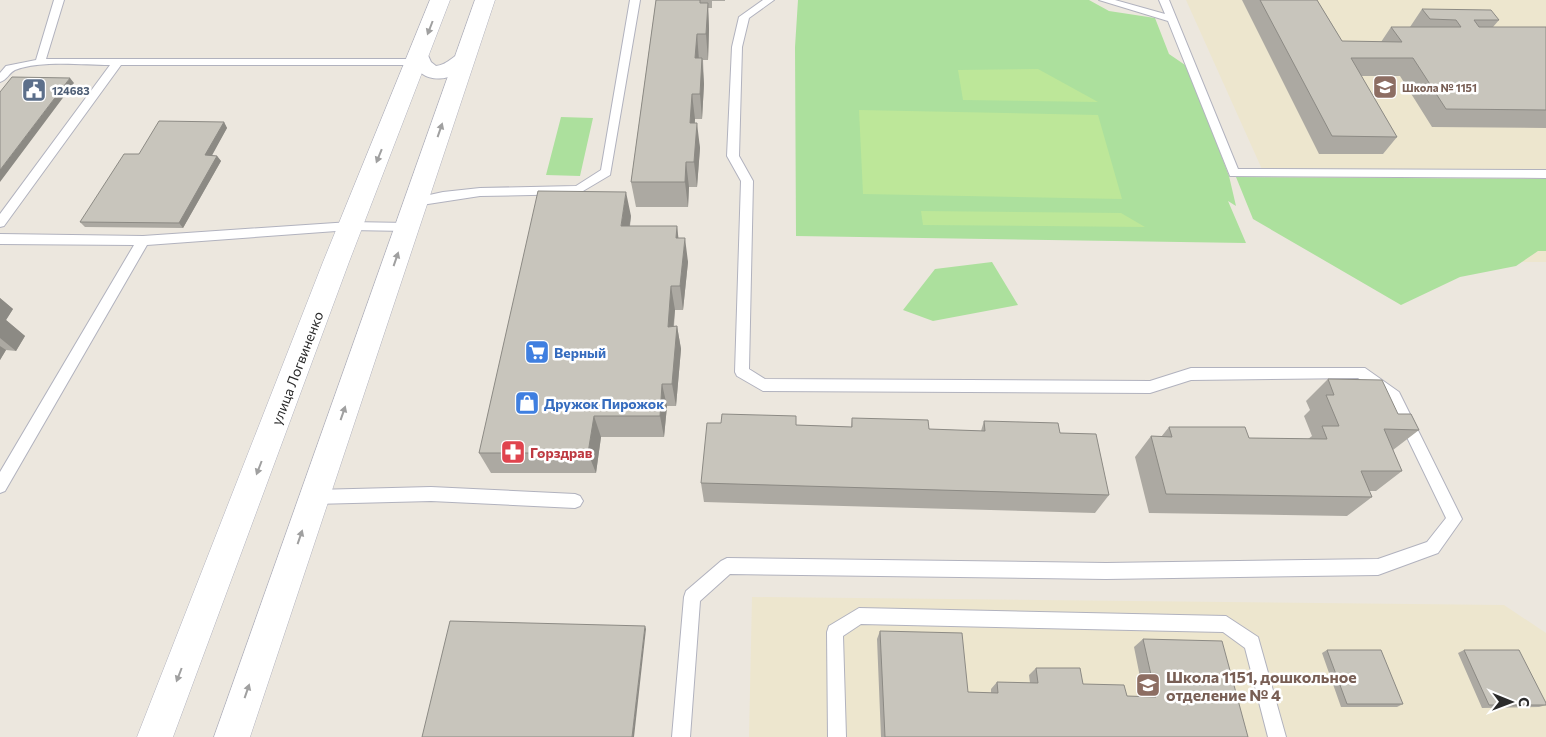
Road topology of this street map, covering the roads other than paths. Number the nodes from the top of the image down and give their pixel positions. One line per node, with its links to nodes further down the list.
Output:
1 (59, 0): 11 (lane)
2 (440, 0): 10 (main road, улица Логвиненко, one-way to 10)
3 (485, 0): 9 (main road)
4 (635, 0): 15 (lane)
5 (769, 0): 25 (lane)
6 (1104, 0): 8 (lane)
7 (1164, 0): 8 (lane)
8 (1172, 19): 14 (lane)
9 (465, 57): 10 (street); 15 (main road, one-way to 9)
10 (418, 58): 12 (lane); 17 (main road, улица Логвиненко, one-way to 17)
11 (40, 62): 12 (lane); 13 (lane)
12 (118, 62): 16 (lane)
13 (0, 80)
14 (1546, 174)
15 (411, 214): 17 (lane); 21 (main road, one-way to 15)
16 (0, 223)
17 (350, 226): 19 (lane); 23 (main road, улица Логвиненко, one-way to 23)
18 (0, 239): 19 (lane)
19 (143, 242): 20 (lane)
20 (0, 486)
21 (314, 497): 22 (lane); 24 (main road, one-way to 21)
22 (575, 500)
23 (155, 737)
24 (232, 737)
25 (681, 737)
26 (837, 737): 27 (lane)
27 (1277, 737)

